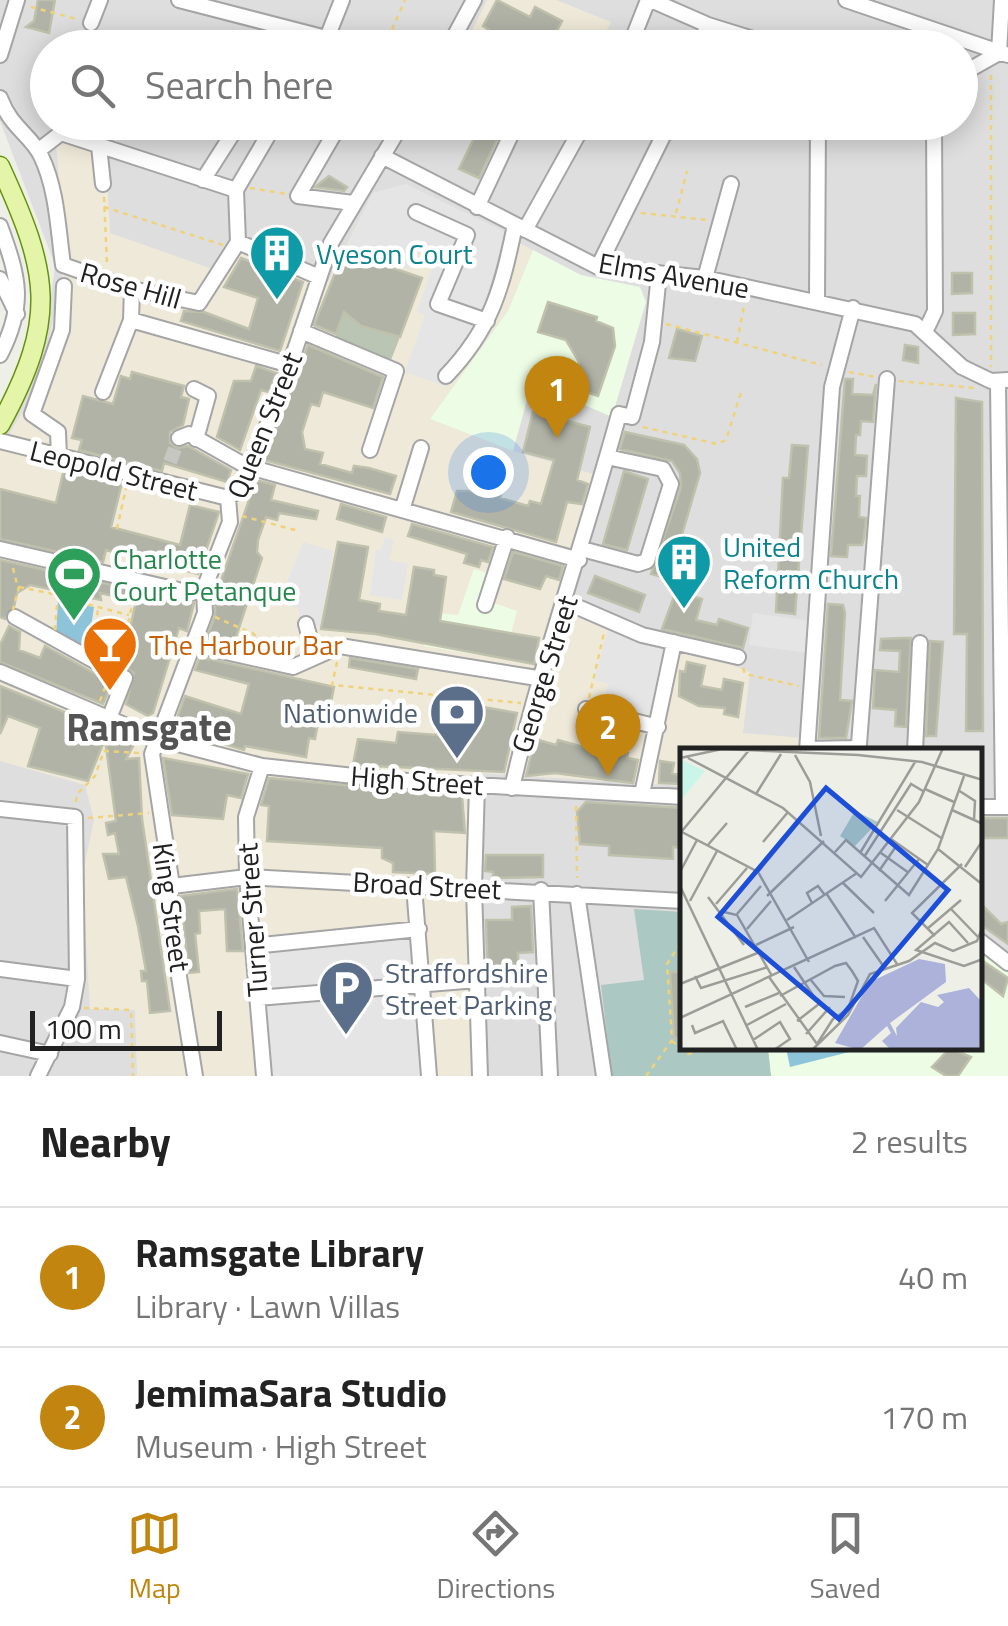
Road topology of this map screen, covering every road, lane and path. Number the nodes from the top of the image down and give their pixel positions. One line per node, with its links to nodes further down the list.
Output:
1 (100, 0): 10 (street)
2 (180, 0): 12 (street)
3 (342, 0): 13 (street)
4 (406, 0): 14 (path)
5 (474, 0): 15 (street)
6 (846, 0): 19 (street)
7 (1002, 0): 22 (street)
8 (16, 1): 10 (path); 21 (street)
9 (655, 1): 11 (street); 16 (street)
10 (91, 22)
11 (708, 24): 17 (street); 18 (street)
12 (285, 30)
13 (331, 30)
14 (392, 30)
15 (458, 30)
16 (639, 30)
17 (706, 30)
18 (726, 30)
19 (933, 30)
20 (978, 45): 22 (street)
21 (0, 54)
22 (1003, 54): 23 (street); 79 (path)
23 (978, 66)
24 (0, 98): 37 (street)
25 (52, 140): 37 (street)
26 (81, 140): 36 (street)
27 (228, 140): 41 (street)
28 (266, 140): 44 (street)
29 (331, 140): 45 (street)
30 (392, 140): 38 (street, Queen Street)
31 (509, 140): 48 (street)
32 (574, 140): 54 (street)
33 (661, 140): 50 (street)
34 (818, 140): 65 (street)
35 (934, 140): 71 (street)
36 (99, 146): 41 (street); 42 (street)
37 (39, 150): 61 (street, Rose Hill)
38 (382, 156): 46 (street, Queen Street); 48 (street, Elms Avenue)
39 (0, 166): 84 (main road)
40 (687, 171): 51 (path)
41 (202, 180): 44 (street)
42 (103, 184): 47 (path)
43 (731, 184): 52 (street)
44 (238, 188): 45 (path); 55 (street)
45 (298, 196): 46 (street)
46 (353, 203): 58 (street, Queen Street)
47 (104, 207): 55 (path); 61 (path)
48 (477, 207): 54 (street, Elms Avenue)
49 (416, 212): 69 (street)
50 (626, 212): 51 (path); 56 (street)
51 (675, 214): 52 (path)
52 (719, 222): 59 (street)
53 (0, 226): 67 (street)
54 (520, 227): 56 (street, Elms Avenue); 69 (street)
55 (236, 245): 58 (street); 64 (street, Rose Hill)
56 (598, 267): 57 (street, Elms Avenue)
57 (660, 274): 59 (street, Elms Avenue); 70 (street)
58 (319, 277): 72 (street, Queen Street)
59 (706, 278): 63 (street, Elms Avenue)
60 (0, 279): 67 (street)
61 (108, 281): 64 (street, Rose Hill)
62 (64, 286): 90 (street)
63 (748, 288): 65 (street, Elms Avenue); 73 (path)
64 (132, 289): 68 (street)
65 (817, 300): 66 (street, Elms Avenue)
66 (854, 308): 71 (street, Elms Avenue); 76 (street)
67 (17, 314): 74 (street)
68 (131, 320): 75 (street); 82 (street)
69 (488, 321): 77 (street)
70 (654, 321): 73 (path); 83 (street)
71 (926, 330): 79 (street)
72 (301, 332): 75 (street, Queen Street); 89 (street)
73 (737, 344): 76 (path)
74 (0, 355)
75 (290, 365): 93 (street, Queen Street)
76 (840, 370): 78 (path); 129 (street)
77 (446, 376)
78 (887, 378): 79 (path); 138 (street)
79 (999, 381): 94 (street)
80 (194, 389): 86 (street)
81 (742, 389): 83 (path)
82 (103, 392)
83 (632, 417): 91 (street, George Street)
84 (0, 425)
85 (179, 438): 86 (street)
86 (196, 440): 93 (street)
87 (0, 441): 90 (street, Leopold Street)
88 (421, 448): 98 (street)
89 (370, 450)
90 (59, 457): 95 (street, Leopold Street)
91 (608, 457): 105 (street, George Street); 105 (street)
92 (170, 462): 96 (street)
93 (246, 466): 97 (street, Queen Street); 98 (street)
94 (1004, 471): 104 (street)
95 (130, 472): 96 (street, Leopold Street); 99 (path)
96 (162, 480): 97 (street, Leopold Street)
97 (229, 506): 100 (path); 108 (street, Queen Street)
98 (403, 507): 101 (street)
99 (117, 529)
100 (299, 530)
101 (507, 538): 105 (street); 111 (street)
102 (0, 549): 103 (street)
103 (16, 552): 106 (street); 107 (path)
104 (1004, 554): 147 (street)
105 (581, 555): 110 (street, George Street)
106 (138, 580): 108 (street); 114 (path)
107 (18, 588): 109 (path); 109 (path)
108 (204, 589): 113 (street, Queen Street)
109 (58, 597): 112 (path)
110 (566, 602): 116 (street); 128 (street, George Street)
111 (486, 605)
112 (98, 607): 114 (path); 122 (path)
113 (204, 613): 120 (street, Queen Street); 125 (path)
114 (130, 615): 126 (path)
115 (15, 616): 122 (street)
116 (606, 616): 118 (street); 132 (path)
117 (306, 624): 123 (street)
118 (674, 642): 124 (street); 135 (street)
119 (920, 643): 139 (street)
120 (194, 644): 125 (street); 136 (street, Queen Street)
121 (340, 646): 123 (street); 128 (street); 131 (path)
122 (91, 656): 126 (street)
123 (315, 657): 125 (street)
124 (738, 657): 129 (path)
125 (267, 664)
126 (114, 671): 133 (path); 133 (street)
127 (0, 672): 133 (street, High Street)
128 (538, 678): 131 (street, George Street)
129 (810, 688): 137 (street)
130 (606, 700): 134 (street)
131 (531, 705): 143 (street, George Street)
132 (586, 709): 134 (street)
133 (103, 714): 136 (street, High Street)
134 (608, 716): 135 (street)
135 (658, 727): 145 (street)
136 (156, 738): 140 (street, King Street); 141 (street, High Street)
137 (807, 748)
138 (854, 748)
139 (914, 748)
140 (152, 754): 149 (street, King Street); 150 (path)
141 (262, 766): 142 (street, High Street); 151 (street, Turner Street)
142 (478, 784): 143 (street, High Street); 154 (street)
143 (512, 788): 144 (street, High Street)
144 (578, 790): 145 (street, High Street); 156 (path)
145 (642, 794): 146 (street, High Street)
146 (680, 797)
147 (1006, 807)
148 (0, 809): 150 (street)
149 (158, 811): 150 (path); 152 (street, King Street)
150 (75, 818): 164 (street)
151 (246, 877): 152 (street, Broad Street); 153 (street, Broad Street); 161 (street, Turner Street)
152 (172, 886): 175 (street, King Street)
153 (414, 886): 154 (street, Broad Street); 158 (street)
154 (474, 889): 155 (street, Broad Street); 165 (street)
155 (541, 890): 156 (street, Broad Street); 179 (street)
156 (577, 894): 157 (street, Broad Street); 180 (street)
157 (680, 901)
158 (419, 929): 161 (street); 166 (street)
159 (680, 943): 169 (path)
160 (983, 943): 162 (street)
161 (253, 946): 167 (street, Turner Street)
162 (1008, 963)
163 (0, 969): 164 (street)
164 (76, 978): 168 (street)
165 (477, 980): 166 (street); 178 (street)
166 (423, 984): 167 (street); 177 (street)
167 (258, 998): 176 (street, Turner Street)
168 (72, 1007): 172 (street); 174 (path)
169 (672, 1040): 171 (path); 181 (path)
170 (0, 1043): 172 (street)
171 (680, 1047)
172 (50, 1054): 173 (street)
173 (38, 1076)
174 (133, 1076)
175 (194, 1076)
176 (264, 1076)
177 (429, 1076)
178 (480, 1076)
179 (550, 1076)
180 (604, 1076)
181 (646, 1076)

